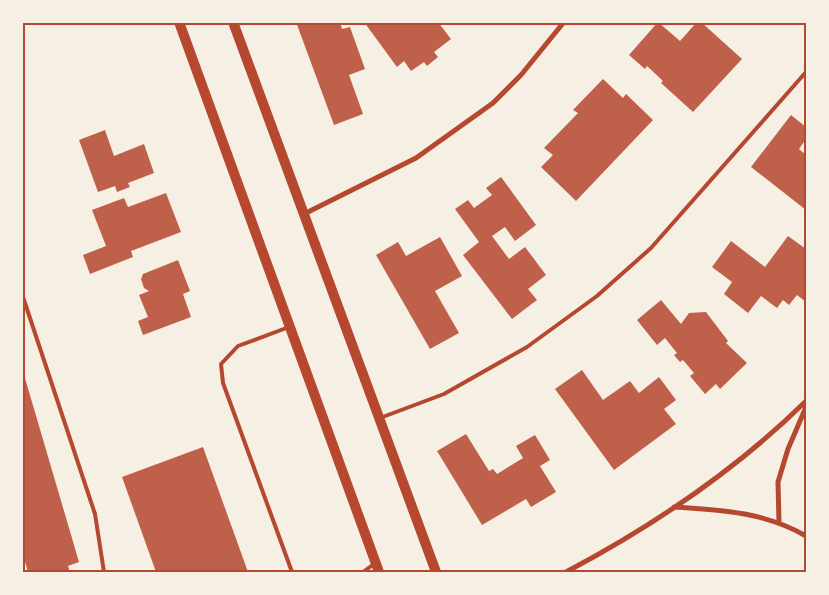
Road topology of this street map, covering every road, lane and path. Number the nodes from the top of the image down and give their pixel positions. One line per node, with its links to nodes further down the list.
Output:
1 (179, 22): 7 (main road)
2 (233, 22): 5 (main road)
3 (564, 22): 5 (street)
4 (806, 72): 10 (lane)
5 (304, 214): 10 (main road)
6 (22, 294): 15 (lane)
7 (290, 327): 14 (main road); 16 (lane)
8 (806, 401): 11 (street)
9 (806, 407): 12 (street)
10 (380, 418): 18 (main road)
11 (674, 507): 12 (street); 19 (street)
12 (779, 522): 13 (street)
13 (806, 536)
14 (378, 568): 17 (lane)
15 (104, 572)
16 (292, 572)
17 (363, 572)
18 (436, 572)
19 (566, 572)

